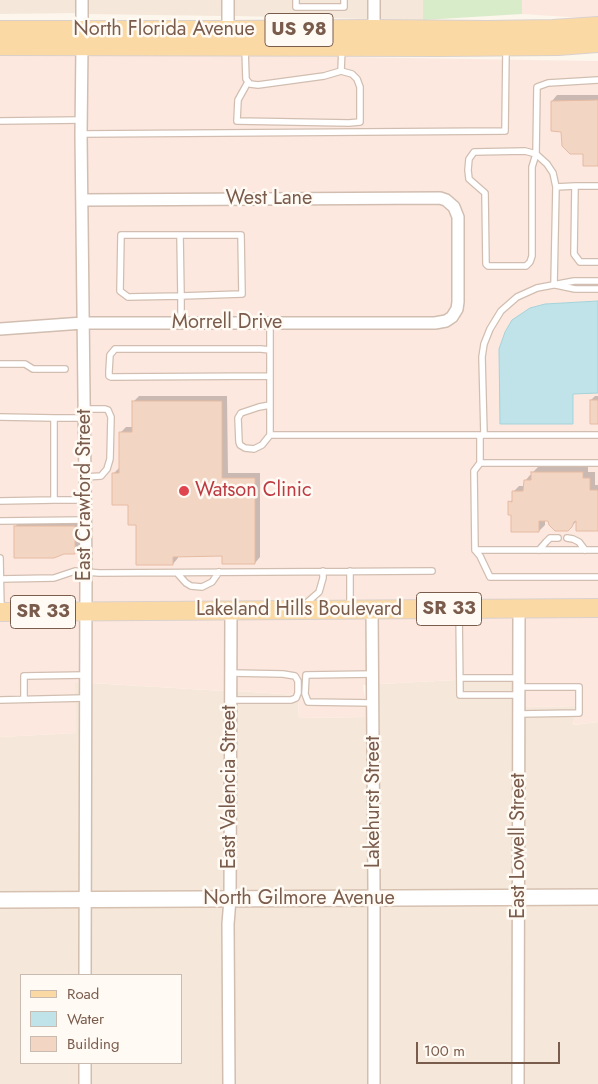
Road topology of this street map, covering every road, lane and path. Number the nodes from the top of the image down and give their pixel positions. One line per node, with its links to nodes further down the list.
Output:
1 (82, 0): 10 (street, East Crawford Street)
2 (228, 0): 9 (street)
3 (296, 0): 4 (lane)
4 (344, 0)
5 (374, 0): 7 (street)
6 (598, 26): 7 (main road, North Florida Avenue / US 98)
7 (374, 29): 9 (main road, North Florida Avenue / US 98); 17 (main road)
8 (0, 30): 10 (main road, North Florida Avenue / US 98)
9 (220, 30): 10 (main road, North Florida Avenue / US 98)
10 (82, 38): 11 (main road); 13 (main road, North Florida Avenue / US 98); 16 (main road, North Florida Avenue / US 98); 22 (street, East Crawford Street)
11 (0, 39)
12 (598, 43): 15 (main road, North Florida Avenue / US 98)
13 (0, 46)
14 (342, 46): 15 (main road, North Florida Avenue / US 98); 17 (main road, North Florida Avenue / US 98); 18 (lane)
15 (506, 46): 23 (lane)
16 (244, 47): 17 (main road, North Florida Avenue / US 98); 20 (lane)
17 (270, 47)
18 (341, 71): 20 (lane); 20 (lane)
19 (598, 80): 24 (lane)
20 (248, 82)
21 (0, 120): 22 (lane)
22 (82, 120): 23 (street, East Crawford Street)
23 (82, 134): 28 (street, East Crawford Street)
24 (536, 154): 24 (lane); 27 (lane)
25 (575, 186): 26 (lane); 27 (lane); 30 (lane)
26 (598, 186)
27 (556, 187): 32 (lane)
28 (83, 200): 35 (street, West Lane); 36 (street, East Crawford Street)
29 (180, 235): 34 (lane); 34 (lane); 34 (lane)
30 (598, 262)
31 (598, 281): 32 (lane)
32 (554, 285): 33 (lane); 49 (lane)
33 (598, 289)
34 (181, 296): 38 (lane)
35 (452, 317): 37 (street, Morrell Drive)
36 (83, 323): 38 (street, Morrell Drive); 39 (street, Morrell Drive); 45 (street, East Crawford Street)
37 (270, 323): 38 (street, Morrell Drive); 40 (lane)
38 (181, 324)
39 (0, 329)
40 (270, 350): 43 (lane); 43 (lane)
41 (0, 364): 42 (lane)
42 (65, 368)
43 (270, 376): 44 (lane)
44 (270, 405): 48 (lane); 48 (lane)
45 (84, 413): 47 (lane); 53 (street, East Crawford Street); 53 (lane)
46 (0, 417): 47 (lane)
47 (54, 418): 54 (lane)
48 (270, 435): 49 (lane)
49 (482, 435): 50 (lane); 51 (lane)
50 (598, 435)
51 (480, 463): 52 (lane); 61 (lane)
52 (598, 463)
53 (85, 477): 55 (street, East Crawford Street)
54 (54, 500): 55 (lane); 56 (lane)
55 (85, 500): 57 (street, East Crawford Street)
56 (0, 501)
57 (86, 520): 58 (lane); 69 (street, East Crawford Street)
58 (0, 522)
59 (558, 538): 62 (lane)
60 (567, 538): 63 (lane)
61 (476, 550): 62 (lane); 72 (lane)
62 (539, 550): 63 (lane)
63 (585, 550): 64 (lane)
64 (598, 550)
65 (0, 558): 73 (lane)
66 (323, 571): 67 (lane); 71 (lane); 79 (lane)
67 (350, 571): 68 (lane); 80 (lane)
68 (432, 571)
69 (86, 572): 70 (lane); 73 (lane); 81 (street, East Crawford Street)
70 (177, 572): 71 (lane); 71 (lane)
71 (219, 572)
72 (598, 577)
73 (0, 579): 82 (lane)
74 (598, 608): 77 (main road, Lakeland Hills Boulevard / SR 33)
75 (372, 609): 76 (main road, Lakeland Hills Boulevard / SR 33); 80 (main road, Lakeland Hills Boulevard / SR 33); 84 (street, Lakehurst Street)
76 (459, 609): 77 (main road, Lakeland Hills Boulevard / SR 33); 86 (lane)
77 (519, 609): 87 (street, East Lowell Street)
78 (231, 610): 79 (main road, Lakeland Hills Boulevard / SR 33); 81 (main road, Lakeland Hills Boulevard / SR 33); 83 (street, East Valencia Street)
79 (299, 610): 80 (main road, Lakeland Hills Boulevard / SR 33)
80 (350, 610)
81 (86, 611): 82 (main road, Lakeland Hills Boulevard / SR 33); 85 (street, East Crawford Street)
82 (1, 612)
83 (231, 673): 91 (street, East Valencia Street); 91 (lane)
84 (373, 674): 92 (street, Lakehurst Street); 92 (lane)
85 (85, 675): 88 (street, East Crawford Street); 89 (lane)
86 (460, 678): 87 (lane); 87 (lane)
87 (519, 687): 93 (street, East Lowell Street); 93 (lane)
88 (85, 698): 89 (lane); 99 (street, East Crawford Street)
89 (24, 699): 90 (lane)
90 (0, 700)
91 (231, 700): 96 (street, East Valencia Street)
92 (373, 703): 97 (street, Lakehurst Street)
93 (519, 714): 95 (street, East Lowell Street)
94 (598, 897): 95 (street, North Gilmore Avenue)
95 (519, 898): 97 (street, North Gilmore Avenue); 105 (street, East Lowell Street)
96 (230, 899): 97 (street, North Gilmore Avenue); 99 (street, North Gilmore Avenue); 103 (street, East Valencia Street)
97 (374, 899): 104 (street, Lakehurst Street)
98 (0, 900): 99 (street, North Gilmore Avenue)
99 (85, 900): 100 (street, East Crawford Street)
100 (85, 974)
101 (85, 1064): 102 (street)
102 (85, 1084)
103 (229, 1084)
104 (374, 1084)
105 (518, 1084)

